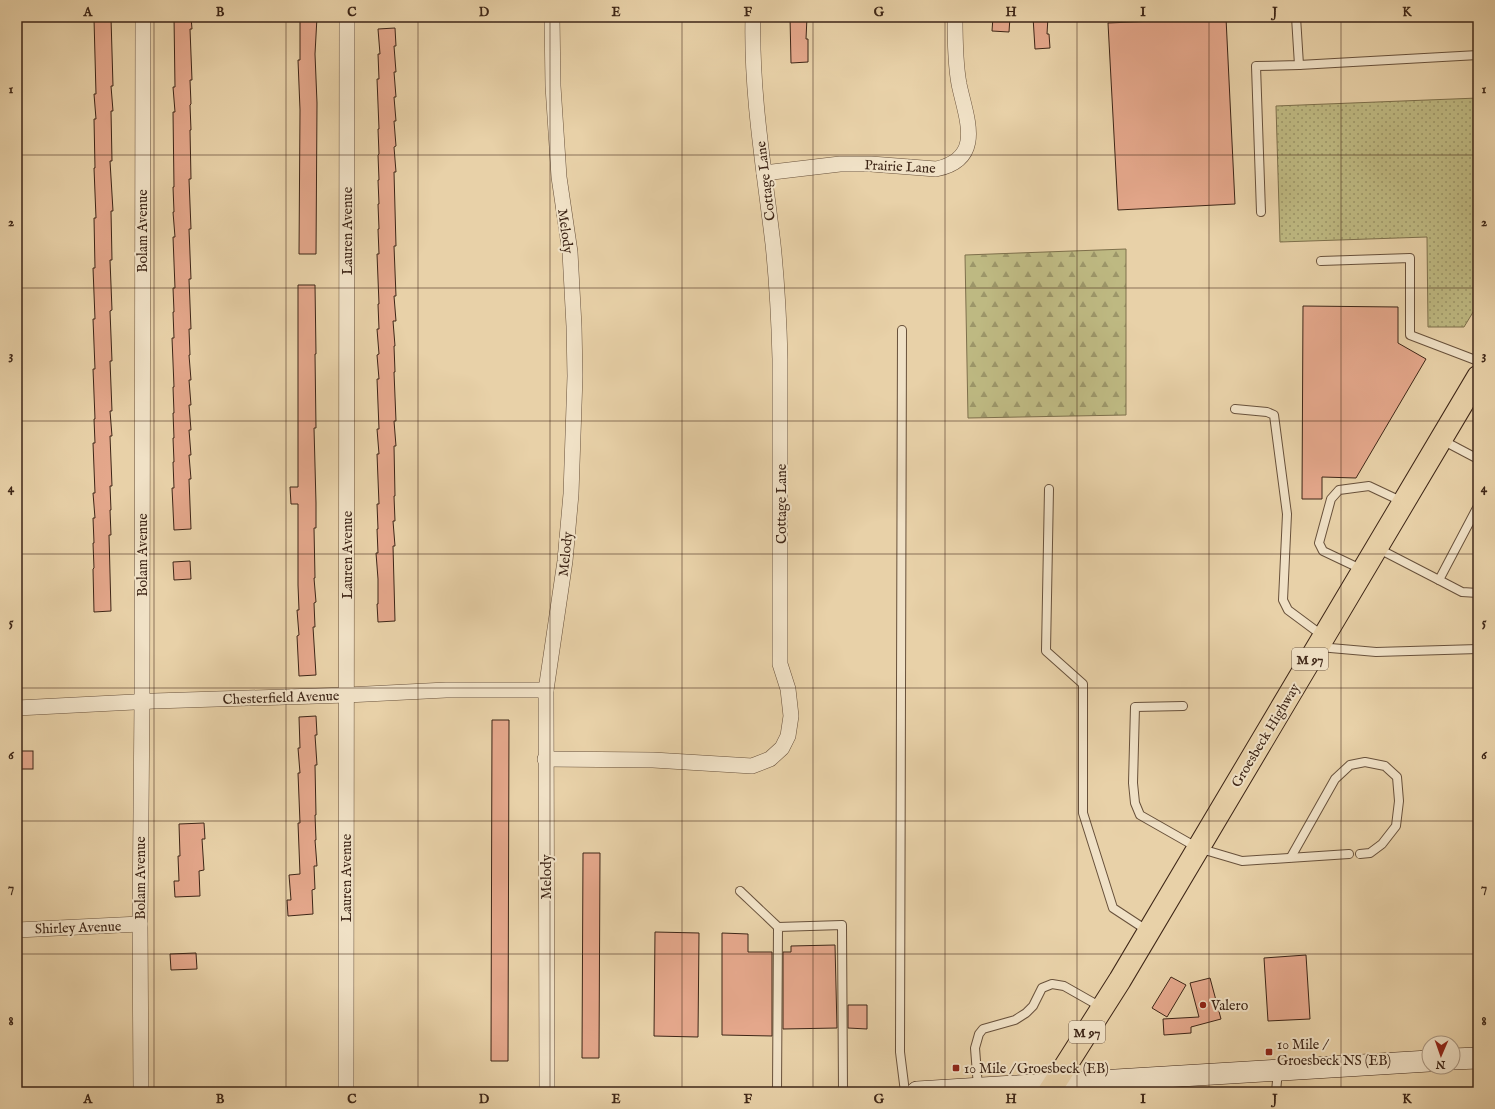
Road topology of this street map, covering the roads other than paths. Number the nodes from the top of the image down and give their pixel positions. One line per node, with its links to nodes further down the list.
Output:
1 (143, 17): 29 (street, Bolam Avenue)
2 (347, 17): 28 (street, Lauren Avenue)
3 (552, 17): 27 (street, Melody)
4 (753, 17): 9 (street, Cottage Lane)
5 (955, 17): 9 (street, Prairie Lane)
6 (1296, 17): 8 (lane)
7 (1478, 55): 8 (lane)
8 (1299, 65): 10 (lane)
9 (764, 173): 32 (street, Cottage Lane)
10 (1261, 212)
11 (1321, 261): 13 (lane)
12 (902, 330): 55 (lane)
13 (1478, 361)
14 (1478, 377): 16 (main road, Groesbeck Highway / M 97)
15 (1235, 409): 25 (lane)
16 (1441, 440): 17 (lane); 19 (main road, Groesbeck Highway / M 97)
17 (1478, 459)
18 (1049, 489): 41 (lane)
19 (1404, 502): 21 (main road, Groesbeck Highway / M 97); 22 (lane)
20 (1478, 506): 23 (lane)
21 (1376, 548): 22 (main road, Groesbeck Highway / M 97); 23 (lane)
22 (1363, 570): 25 (main road, Groesbeck Highway / M 97)
23 (1439, 580): 24 (lane)
24 (1478, 593)
25 (1321, 642): 26 (lane); 33 (main road, Groesbeck Highway / M 97)
26 (1478, 649)
27 (546, 690): 28 (street, Chesterfield Avenue); 32 (street, Melody)
28 (347, 695): 29 (street, Chesterfield Avenue); 51 (street, Lauren Avenue)
29 (142, 702): 31 (street, Chesterfield Avenue); 38 (street, Bolam Avenue)
30 (1183, 706): 33 (lane)
31 (17, 708)
32 (545, 759): 52 (street, Melody)
33 (1198, 848): 36 (lane); 41 (main road, Groesbeck Highway / M 97)
34 (1349, 854): 36 (lane)
35 (1360, 854): 36 (lane)
36 (1291, 857)
37 (740, 891): 39 (lane)
38 (140, 924): 40 (street, Shirley Avenue); 50 (street, Bolam Avenue)
39 (778, 927): 53 (lane); 54 (lane)
40 (17, 930)
41 (1148, 931): 42 (main road, Groesbeck Highway / M 97)
42 (1102, 1008): 48 (lane); 49 (main road, Groesbeck Highway / M 97)
43 (1478, 1058): 44 (main road)
44 (1461, 1059)
45 (1421, 1061): 46 (main road)
46 (1278, 1069): 49 (main road); 57 (lane)
47 (1478, 1087): 58 (lane)
48 (978, 1088): 49 (main road); 56 (main road)
49 (1052, 1088)
50 (140, 1092)
51 (346, 1092)
52 (546, 1092)
53 (777, 1092)
54 (843, 1092)
55 (904, 1092)
56 (917, 1092)
57 (1276, 1092)
58 (1477, 1092)

